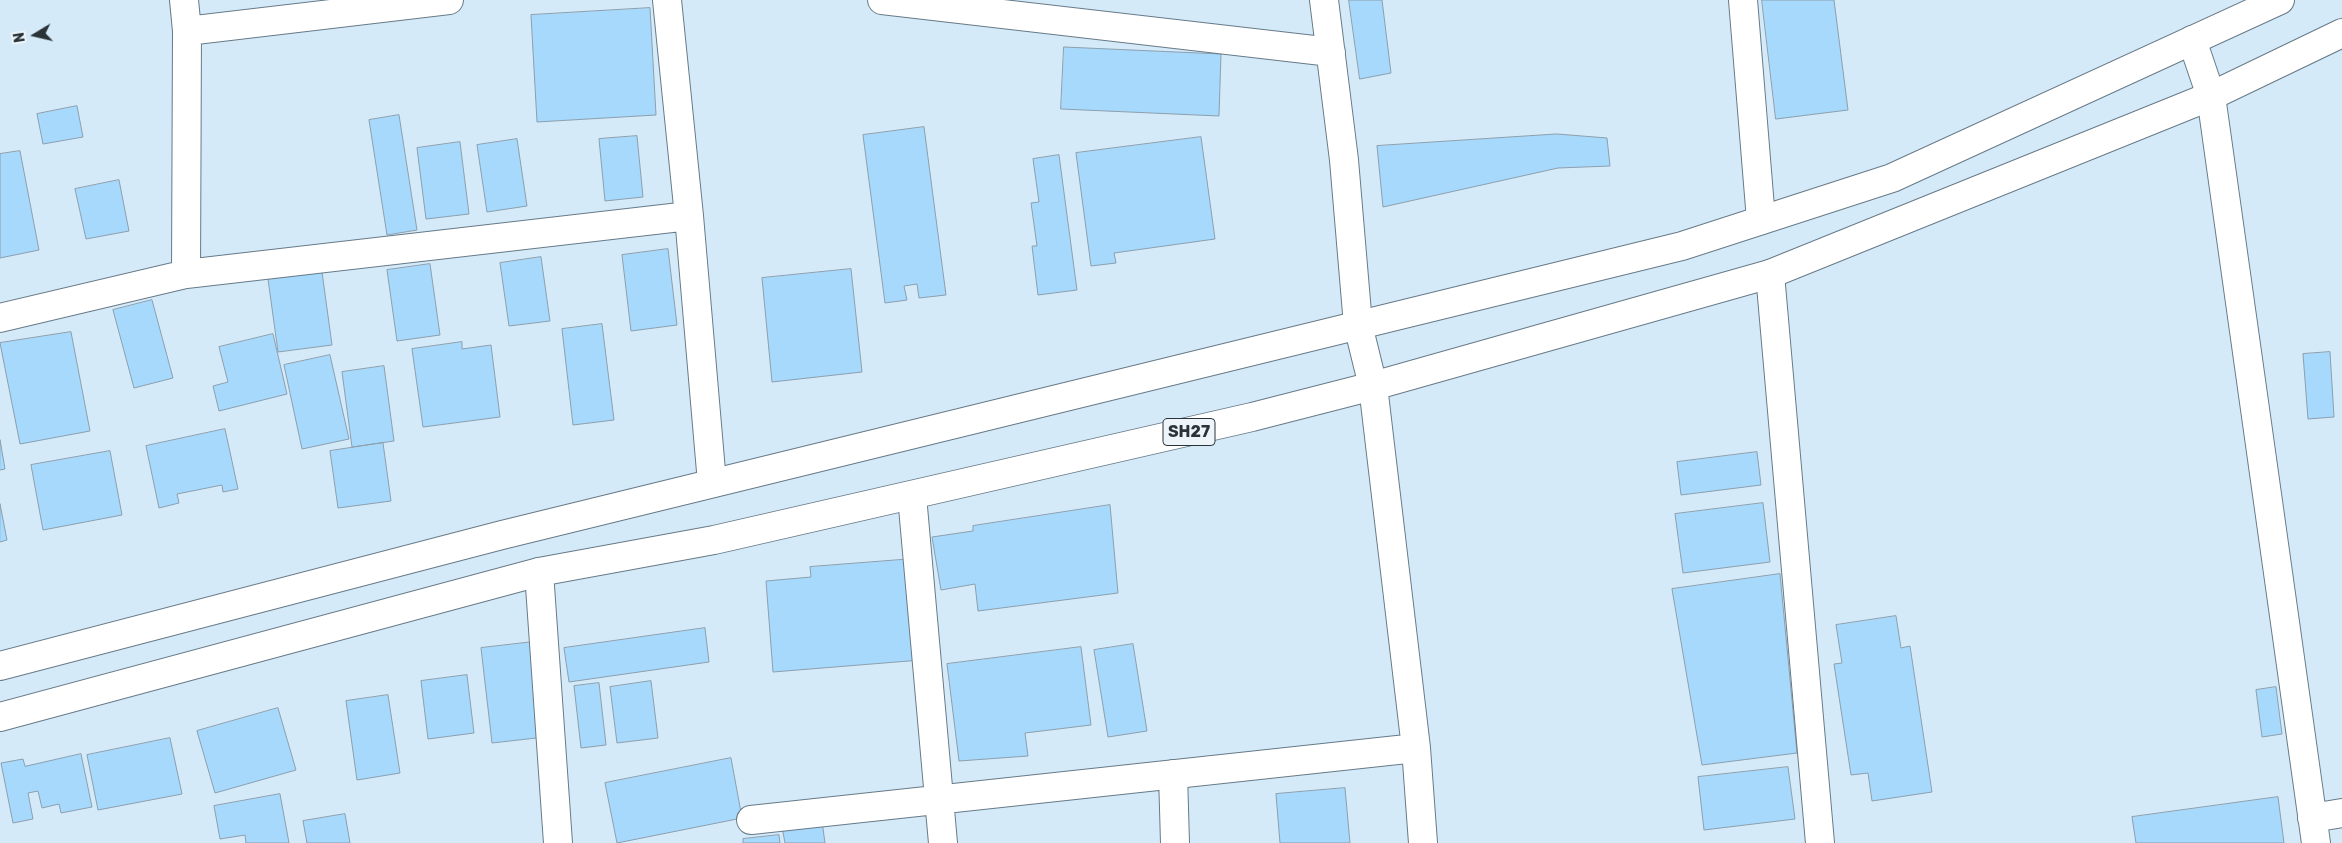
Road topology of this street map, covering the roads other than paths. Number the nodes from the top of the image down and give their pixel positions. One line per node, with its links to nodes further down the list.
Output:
1 (184, 0): 8 (street)
2 (449, 0): 8 (street)
3 (667, 0): 13 (street)
4 (882, 0): 11 (street)
5 (1324, 0): 11 (street)
6 (1743, 0): 14 (street)
7 (2280, 0): 10 (street)
8 (187, 31): 15 (street)
9 (2342, 34): 12 (street, SH27)
10 (2192, 40): 12 (street); 14 (street)
11 (1330, 52): 18 (street)
12 (2211, 96): 16 (street, SH27); 30 (street)
13 (689, 216): 15 (street); 20 (street)
14 (1761, 220): 18 (street)
15 (186, 274): 17 (street)
16 (1770, 274): 19 (street, SH27); 35 (street)
17 (0, 318)
18 (1358, 325): 19 (street); 20 (street)
19 (1373, 386): 21 (street, SH27); 25 (street)
20 (712, 482): 23 (street)
21 (912, 496): 22 (street, SH27); 27 (street)
22 (539, 572): 24 (street, SH27); 31 (street)
23 (0, 666)
24 (0, 716)
25 (1416, 748): 26 (street); 34 (street)
26 (1173, 774): 27 (street); 33 (street)
27 (939, 800): 29 (street); 32 (street)
28 (2342, 813): 30 (street)
29 (751, 820)
30 (2314, 830)
31 (558, 843)
32 (943, 843)
33 (1175, 843)
34 (1423, 843)
35 (1820, 843)

